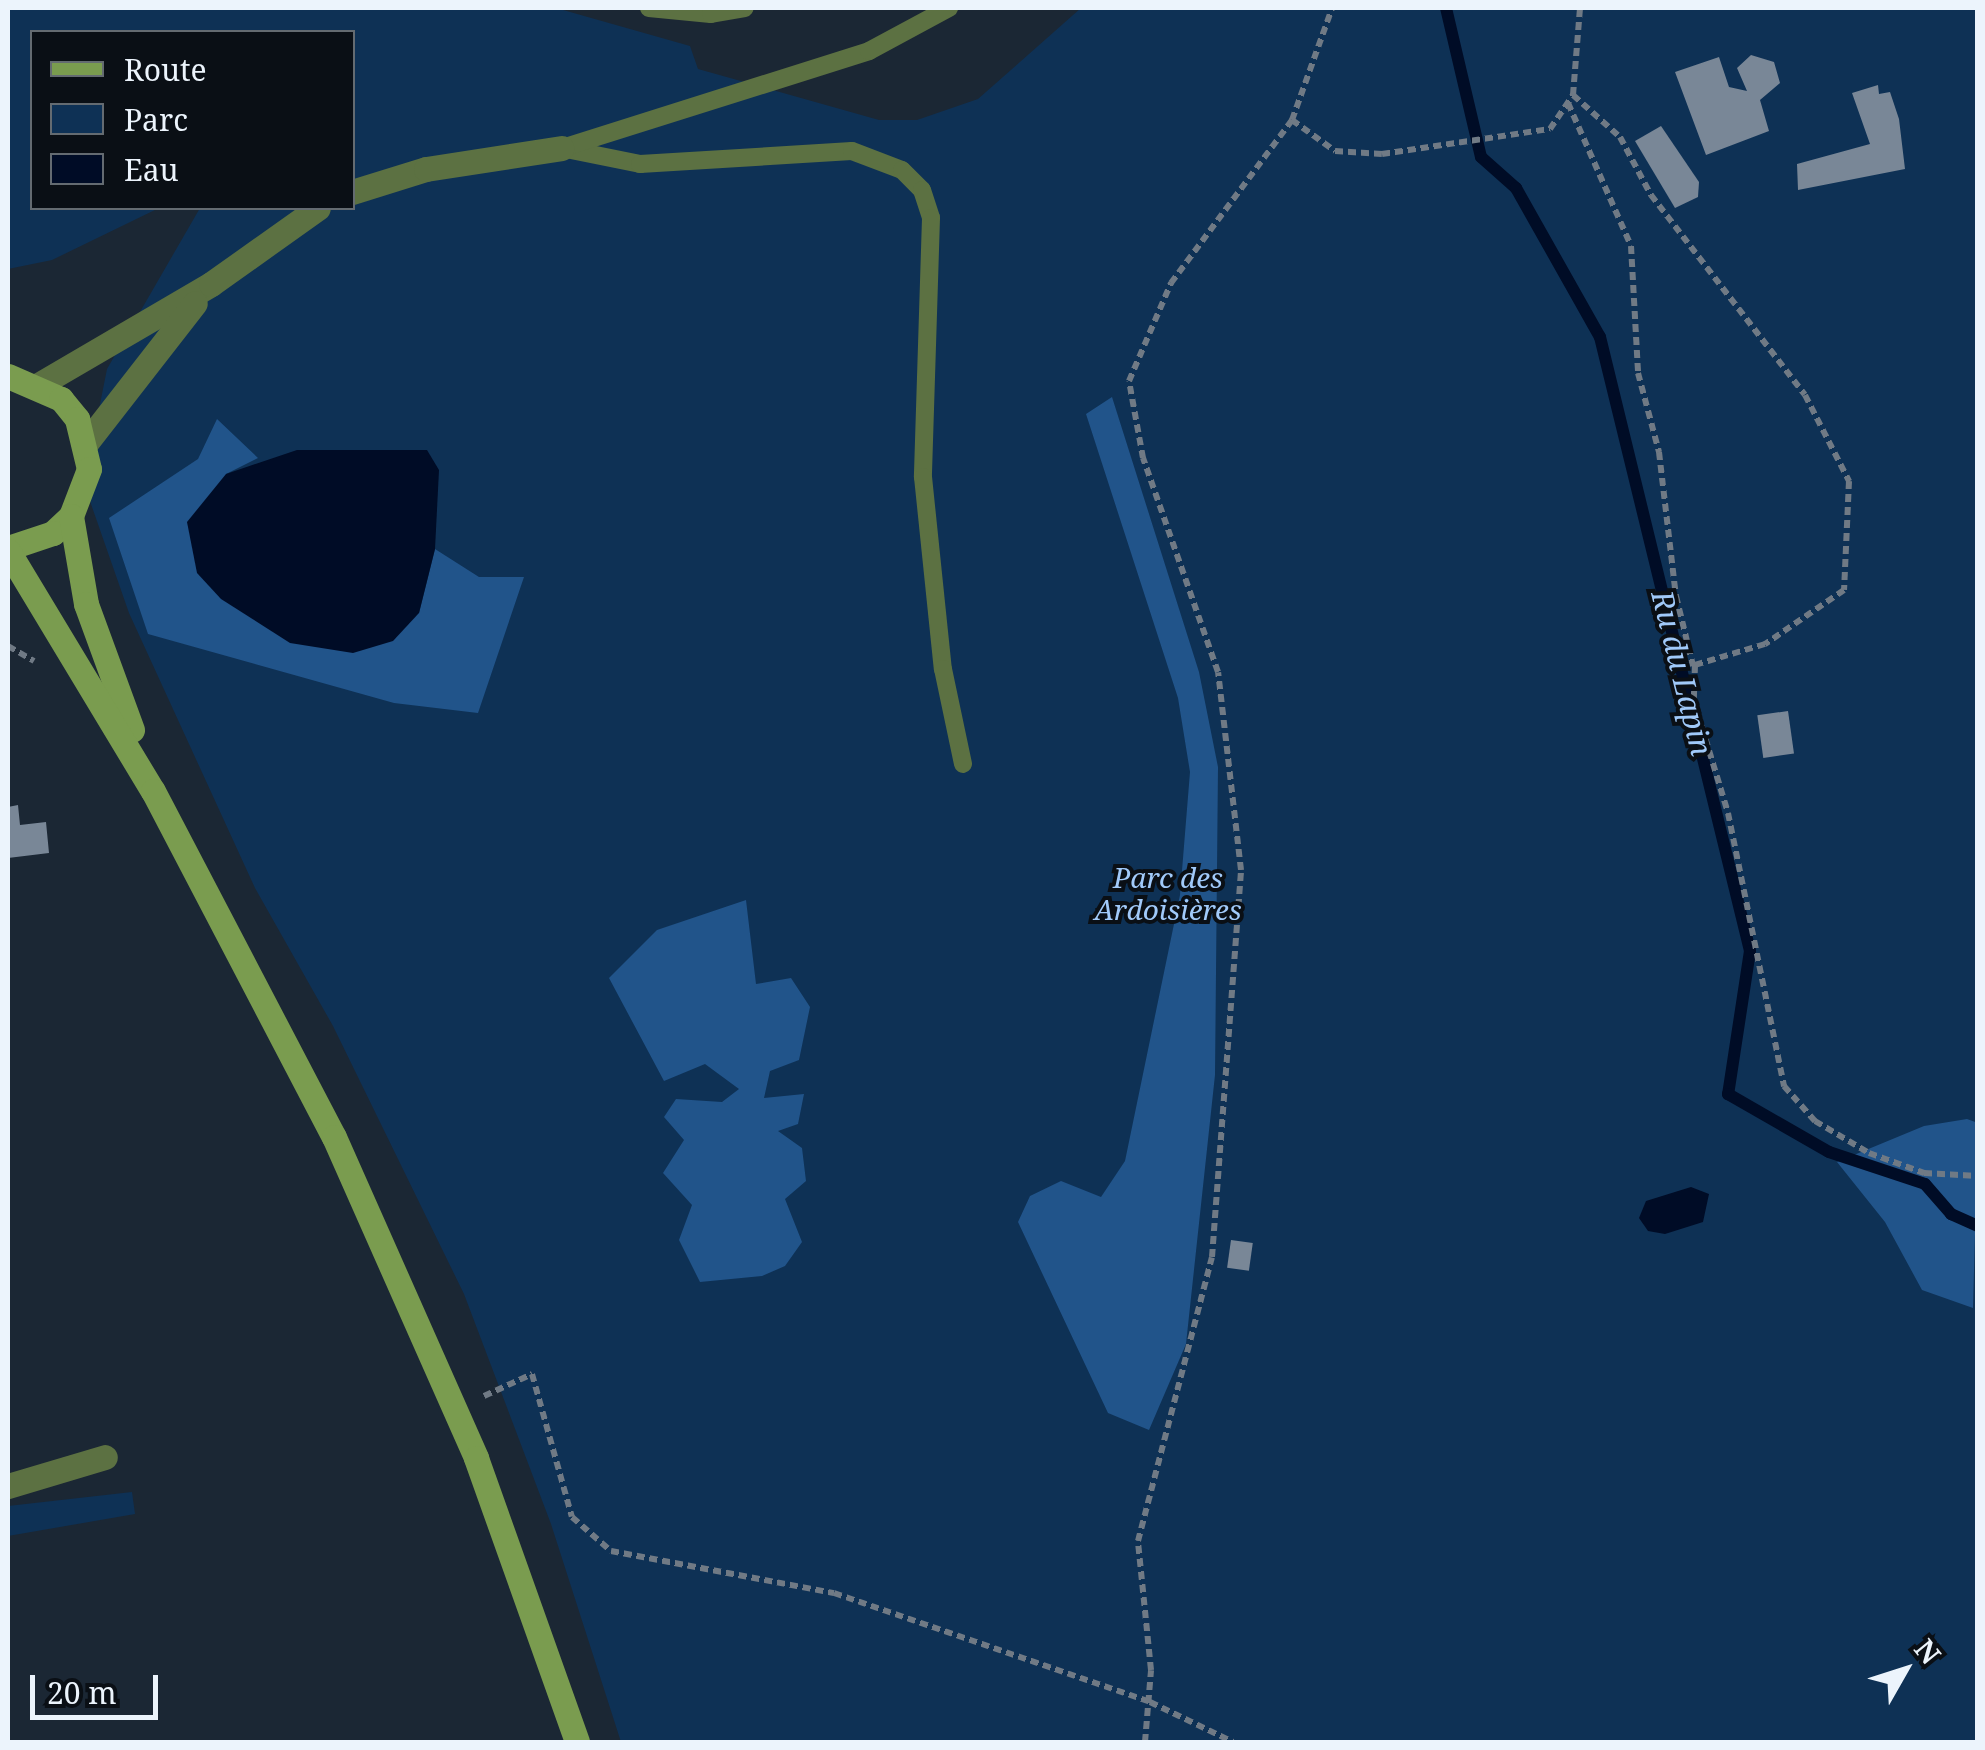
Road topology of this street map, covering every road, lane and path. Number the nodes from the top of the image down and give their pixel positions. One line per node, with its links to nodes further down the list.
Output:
1 (649, 8): 2 (lane)
2 (744, 8)
3 (949, 8): 9 (lane)
4 (1332, 8): 8 (path)
5 (1580, 8): 6 (path)
6 (1574, 95): 7 (path); 18 (path)
7 (1568, 102): 8 (path); 18 (path)
8 (1292, 120): 25 (path)
9 (561, 148): 10 (street); 19 (lane)
10 (355, 191)
11 (315, 210): 12 (street)
12 (211, 284): 14 (street); 15 (street)
13 (8, 376): 14 (main road)
14 (40, 384): 15 (main road)
15 (86, 442): 16 (main road)
16 (70, 516): 17 (main road); 20 (main road)
17 (8, 550): 20 (main road)
18 (1695, 671): 21 (path)
19 (962, 764)
20 (154, 792): 22 (main road)
21 (1978, 1176)
22 (456, 1408): 25 (path); 26 (main road)
23 (106, 1457): 24 (street)
24 (8, 1486)
25 (1150, 1702): 27 (path); 28 (path)
26 (577, 1742)
27 (1145, 1742)
28 (1233, 1742)

